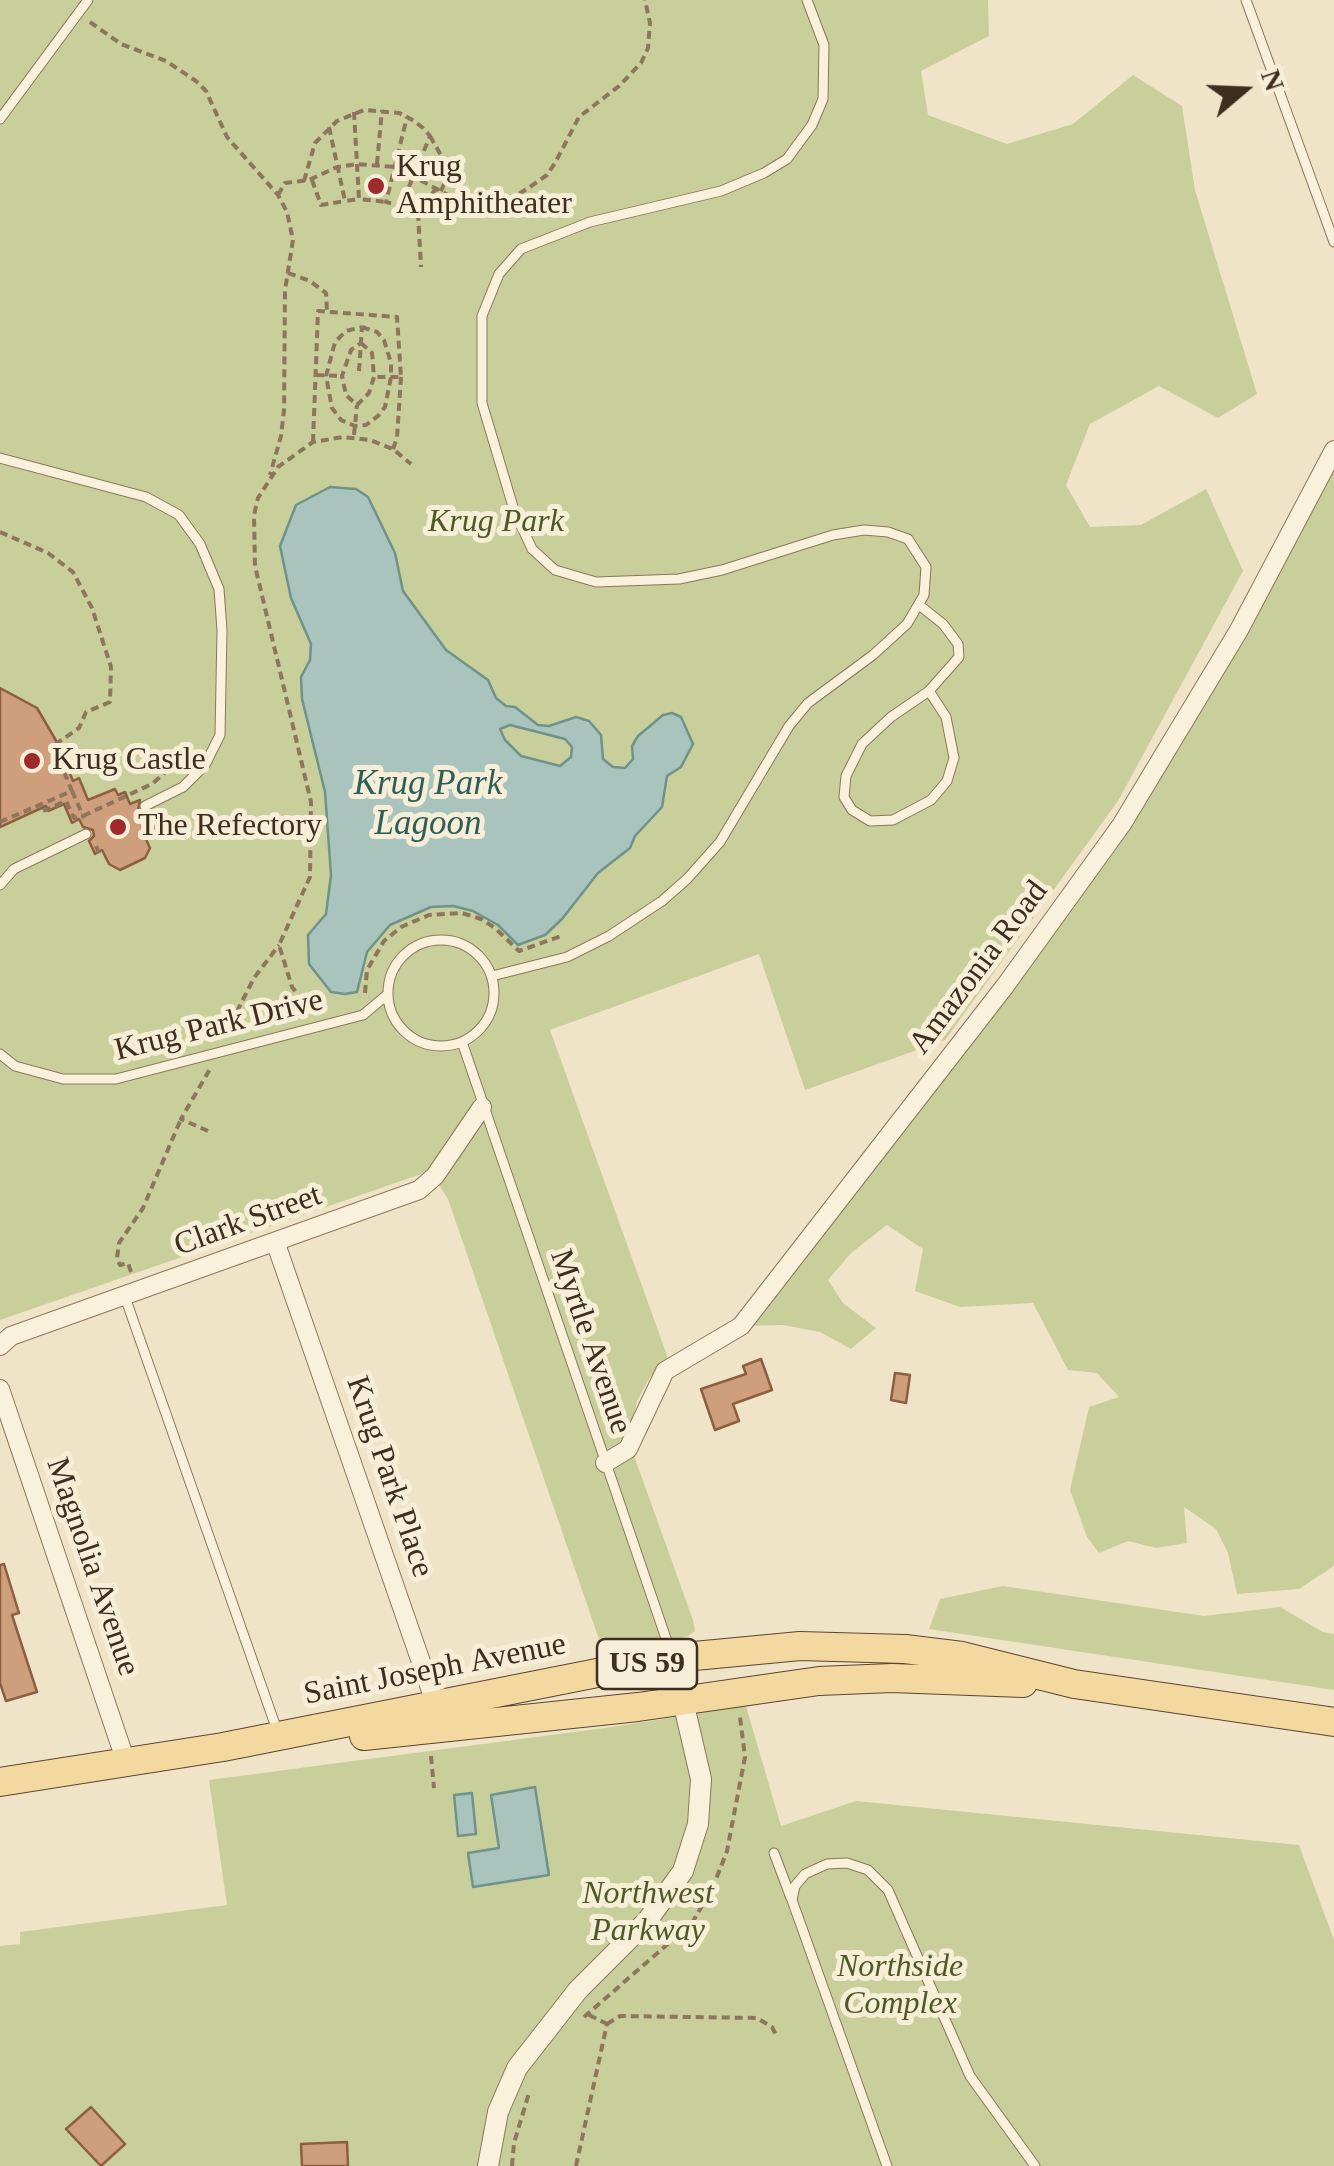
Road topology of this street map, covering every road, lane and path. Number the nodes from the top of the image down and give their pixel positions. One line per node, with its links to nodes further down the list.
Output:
1 (88, 0): 5 (lane)
2 (645, 0): 19 (path)
3 (806, 0): 49 (lane)
4 (1246, 0): 26 (lane)
5 (78, 14): 9 (lane); 20 (path)
6 (382, 110): 7 (path); 8 (path); 13 (path)
7 (354, 112): 10 (path); 12 (path)
8 (407, 117): 11 (path); 15 (path)
9 (0, 119)
10 (329, 127): 14 (path); 18 (path)
11 (430, 136): 16 (path); 19 (path)
12 (357, 164): 13 (path); 14 (path); 21 (path)
13 (377, 164): 15 (path)
14 (337, 167): 17 (path); 22 (path)
15 (395, 167): 16 (path); 23 (path)
16 (413, 175): 19 (path); 24 (path)
17 (312, 179): 18 (path); 22 (path)
18 (304, 181): 20 (path)
19 (438, 191): 25 (path)
20 (278, 195): 28 (path)
21 (359, 199): 22 (path); 23 (path)
22 (345, 201)
23 (386, 202): 24 (path)
24 (401, 206): 25 (path)
25 (418, 212): 27 (path)
26 (1334, 242)
27 (421, 267)
28 (288, 273): 29 (path); 47 (path)
29 (328, 312): 33 (path); 38 (path)
30 (362, 327): 31 (path); 34 (path); 36 (path)
31 (361, 343): 32 (path); 35 (path); 37 (path)
32 (360, 371)
33 (316, 376): 34 (path); 42 (path)
34 (326, 376): 35 (path); 40 (path)
35 (342, 376): 39 (path)
36 (391, 376): 37 (path); 38 (path); 40 (path)
37 (374, 377): 39 (path)
38 (401, 377): 43 (path)
39 (357, 405): 40 (path)
40 (355, 426): 41 (path)
41 (354, 437): 42 (path); 43 (path)
42 (313, 442): 47 (path)
43 (393, 449): 46 (path)
44 (1334, 450): 76 (street, Amazonia Road)
45 (0, 458): 52 (lane)
46 (411, 464)
47 (268, 480): 60 (path)
48 (0, 532): 54 (path)
49 (918, 605): 50 (lane); 61 (lane)
50 (929, 691): 50 (lane)
51 (171, 766): 53 (path)
52 (144, 806)
53 (44, 811)
54 (0, 822)
55 (86, 834): 58 (lane)
56 (97, 848): 57 (path)
57 (101, 858)
58 (0, 884)
59 (564, 936): 63 (path)
60 (278, 945): 64 (path); 66 (path)
61 (492, 976): 62 (lane); 65 (lane)
62 (388, 994): 65 (lane); 67 (lane, Krug Park Drive)
63 (365, 1006)
64 (317, 1016)
65 (462, 1042): 69 (lane, Myrtle Avenue)
66 (221, 1043)
67 (0, 1054)
68 (210, 1069): 70 (path)
69 (482, 1106): 72 (street, Clark Street); 76 (lane, Myrtle Avenue)
70 (181, 1119): 71 (path); 73 (path)
71 (208, 1131)
72 (276, 1244): 73 (street, Clark Street); 80 (street, Krug Park Place)
73 (131, 1295): 74 (street, Clark Street); 82 (lane)
74 (0, 1346)
75 (0, 1391): 85 (street, Magnolia Avenue)
76 (605, 1462): 77 (lane, Myrtle Avenue)
77 (673, 1658): 78 (main road, Saint Joseph Avenue / US 59); 79 (street); 80 (main road, Saint Joseph Avenue / US 59)
78 (1074, 1684): 79 (main road, Saint Joseph Avenue / US 59); 81 (main road, Saint Joseph Avenue / US 59)
79 (684, 1700): 80 (main road, Saint Joseph Avenue / US 59); 93 (street)
80 (441, 1718): 82 (main road, Saint Joseph Avenue / US 59); 83 (main road, Saint Joseph Avenue / US 59)
81 (1334, 1722)
82 (280, 1736): 83 (main road, Saint Joseph Avenue / US 59)
83 (224, 1747): 85 (main road, Saint Joseph Avenue / US 59)
84 (431, 1756): 87 (path)
85 (126, 1762): 86 (main road, Saint Joseph Avenue / US 59)
86 (0, 1782)
87 (434, 1788)
88 (774, 1852): 89 (lane)
89 (792, 1900): 95 (lane); 96 (lane)
90 (587, 2014): 91 (path)
91 (607, 2024): 92 (path); 94 (path)
92 (776, 2036)
93 (488, 2166)
94 (576, 2166)
95 (887, 2166)
96 (1035, 2166)

